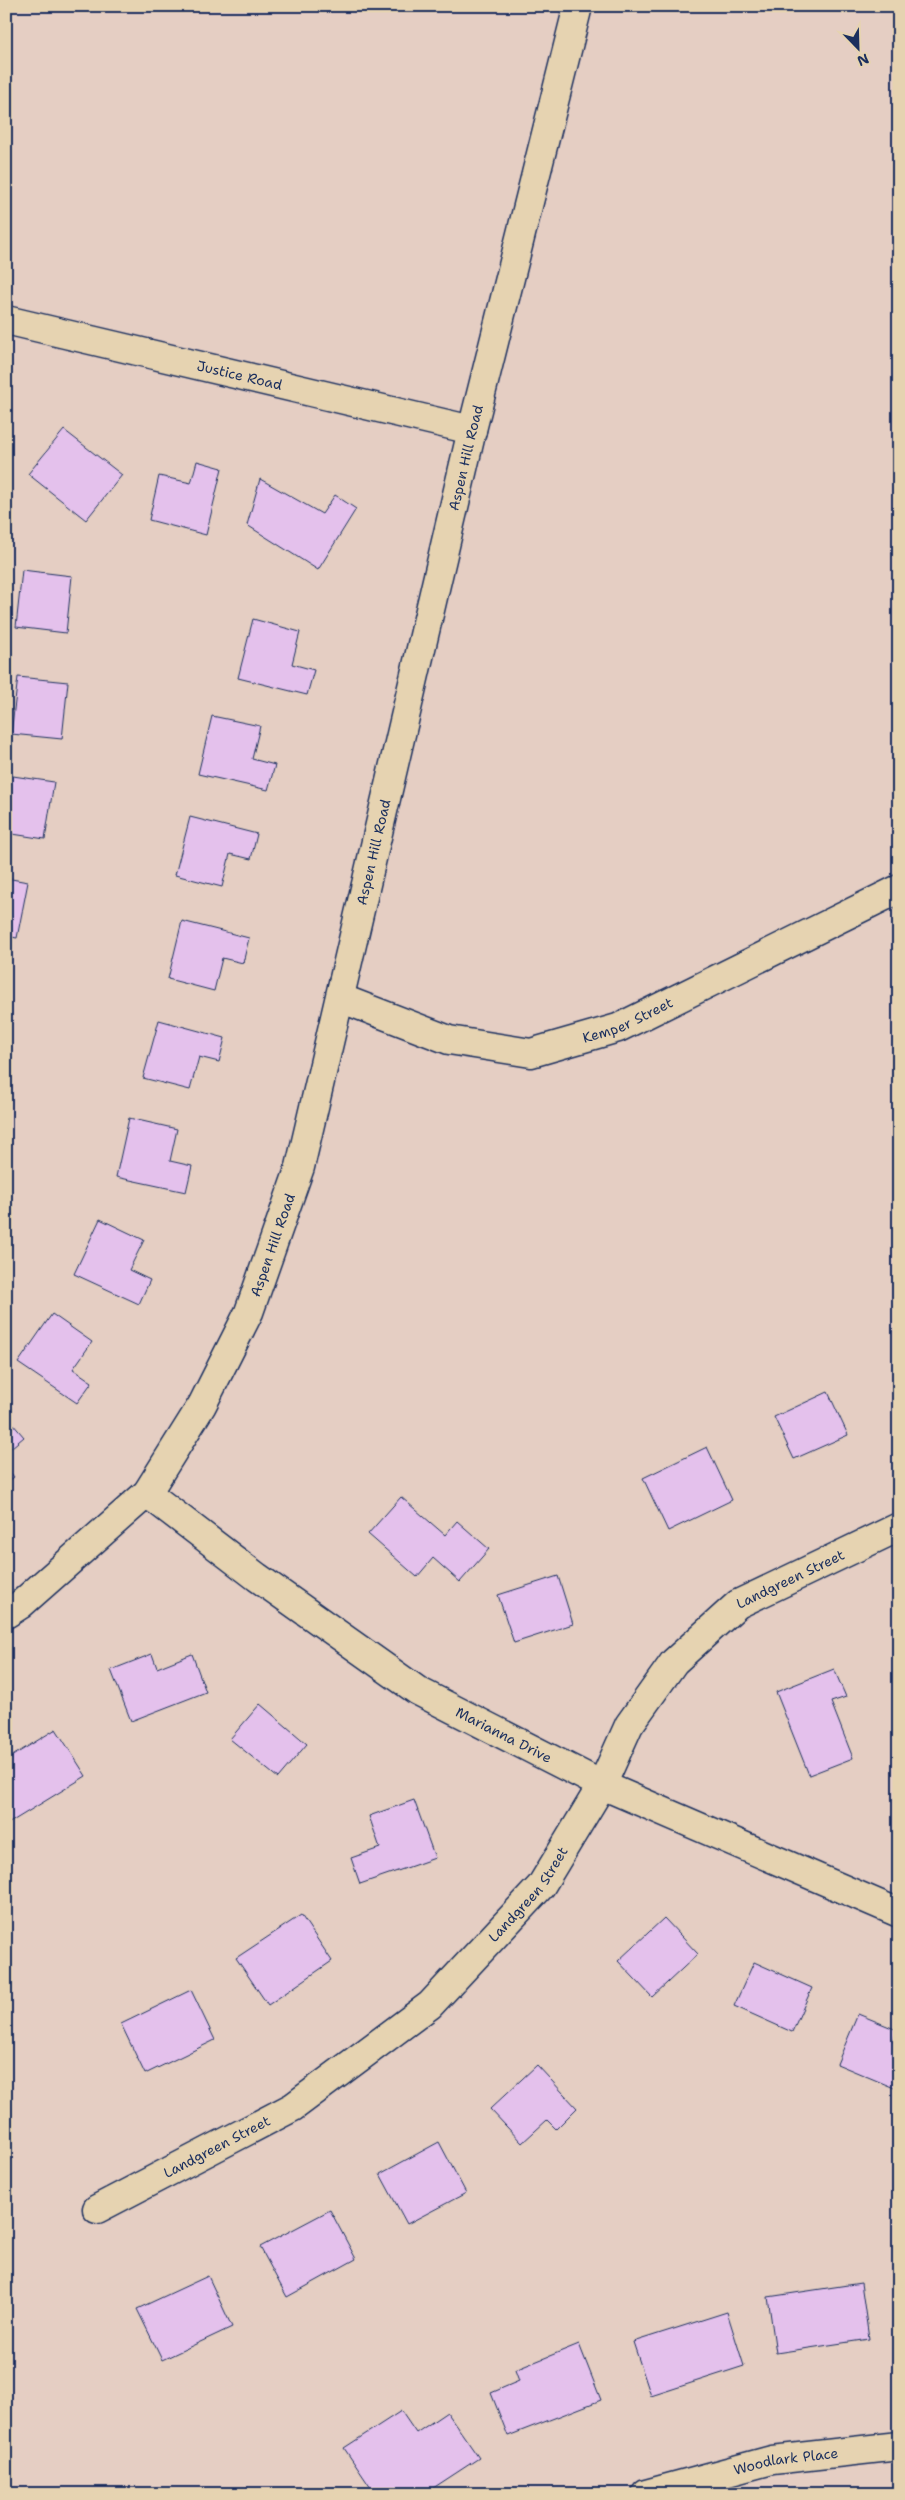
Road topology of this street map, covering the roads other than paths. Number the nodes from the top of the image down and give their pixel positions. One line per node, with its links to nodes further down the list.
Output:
1 (578, 6): 3 (street, Aspen Hill Road)
2 (6, 320): 3 (street, Justice Road)
3 (472, 430): 5 (street, Aspen Hill Road)
4 (899, 889): 5 (street, Kemper Street)
5 (340, 998): 6 (street, Aspen Hill Road)
6 (146, 1493): 8 (street, Aspen Hill Road); 9 (street, Marianna Drive)
7 (899, 1527): 9 (street, Landgreen Street)
8 (6, 1614)
9 (602, 1785): 10 (street, Marianna Drive); 11 (street, Landgreen Street)
10 (899, 1913)
11 (97, 2209)
12 (899, 2446): 13 (street, Woodlark Place)
13 (646, 2494)

